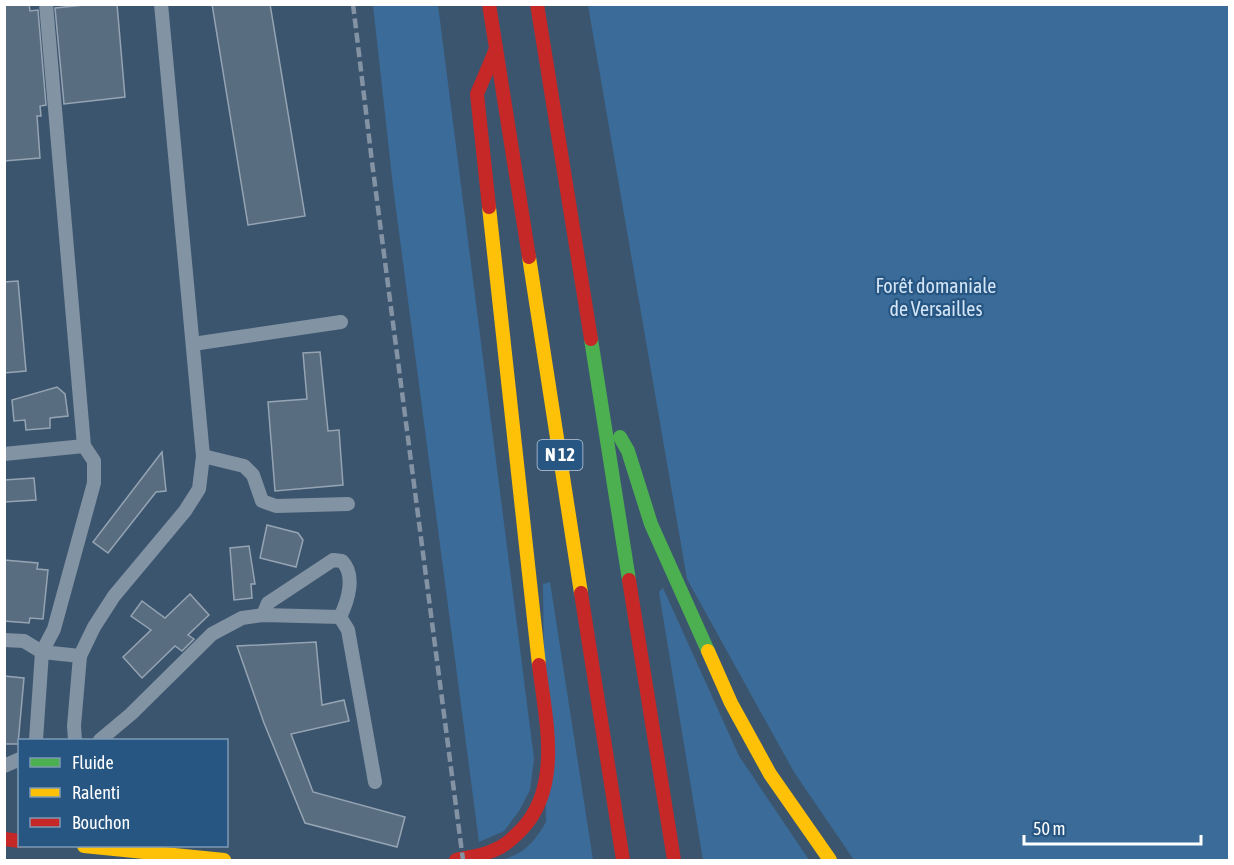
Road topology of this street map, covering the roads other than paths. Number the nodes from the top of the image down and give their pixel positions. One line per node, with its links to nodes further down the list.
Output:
1 (46, 4): 9 (lane)
2 (161, 4): 7 (lane)
3 (489, 4): 5 (main road, N 12)
4 (537, 4): 8 (main road, N 12)
5 (496, 49): 26 (main road); 27 (main road, N 12)
6 (341, 322): 7 (lane)
7 (193, 344): 11 (lane)
8 (602, 410): 28 (main road, N 12); 29 (main road)
9 (84, 446): 10 (lane); 16 (lane)
10 (4, 454)
11 (203, 456): 12 (lane); 17 (lane)
12 (348, 504)
13 (262, 615): 14 (lane); 14 (lane); 20 (lane)
14 (340, 617): 23 (lane)
15 (4, 640): 16 (lane)
16 (42, 652): 17 (lane); 18 (lane)
17 (80, 656): 19 (lane)
18 (36, 739)
19 (75, 739)
20 (102, 739)
21 (18, 760): 22 (lane)
22 (4, 766)
23 (375, 782)
24 (93, 847): 25 (main road)
25 (224, 861)
26 (456, 861)
27 (623, 861)
28 (674, 861)
29 (830, 861)

